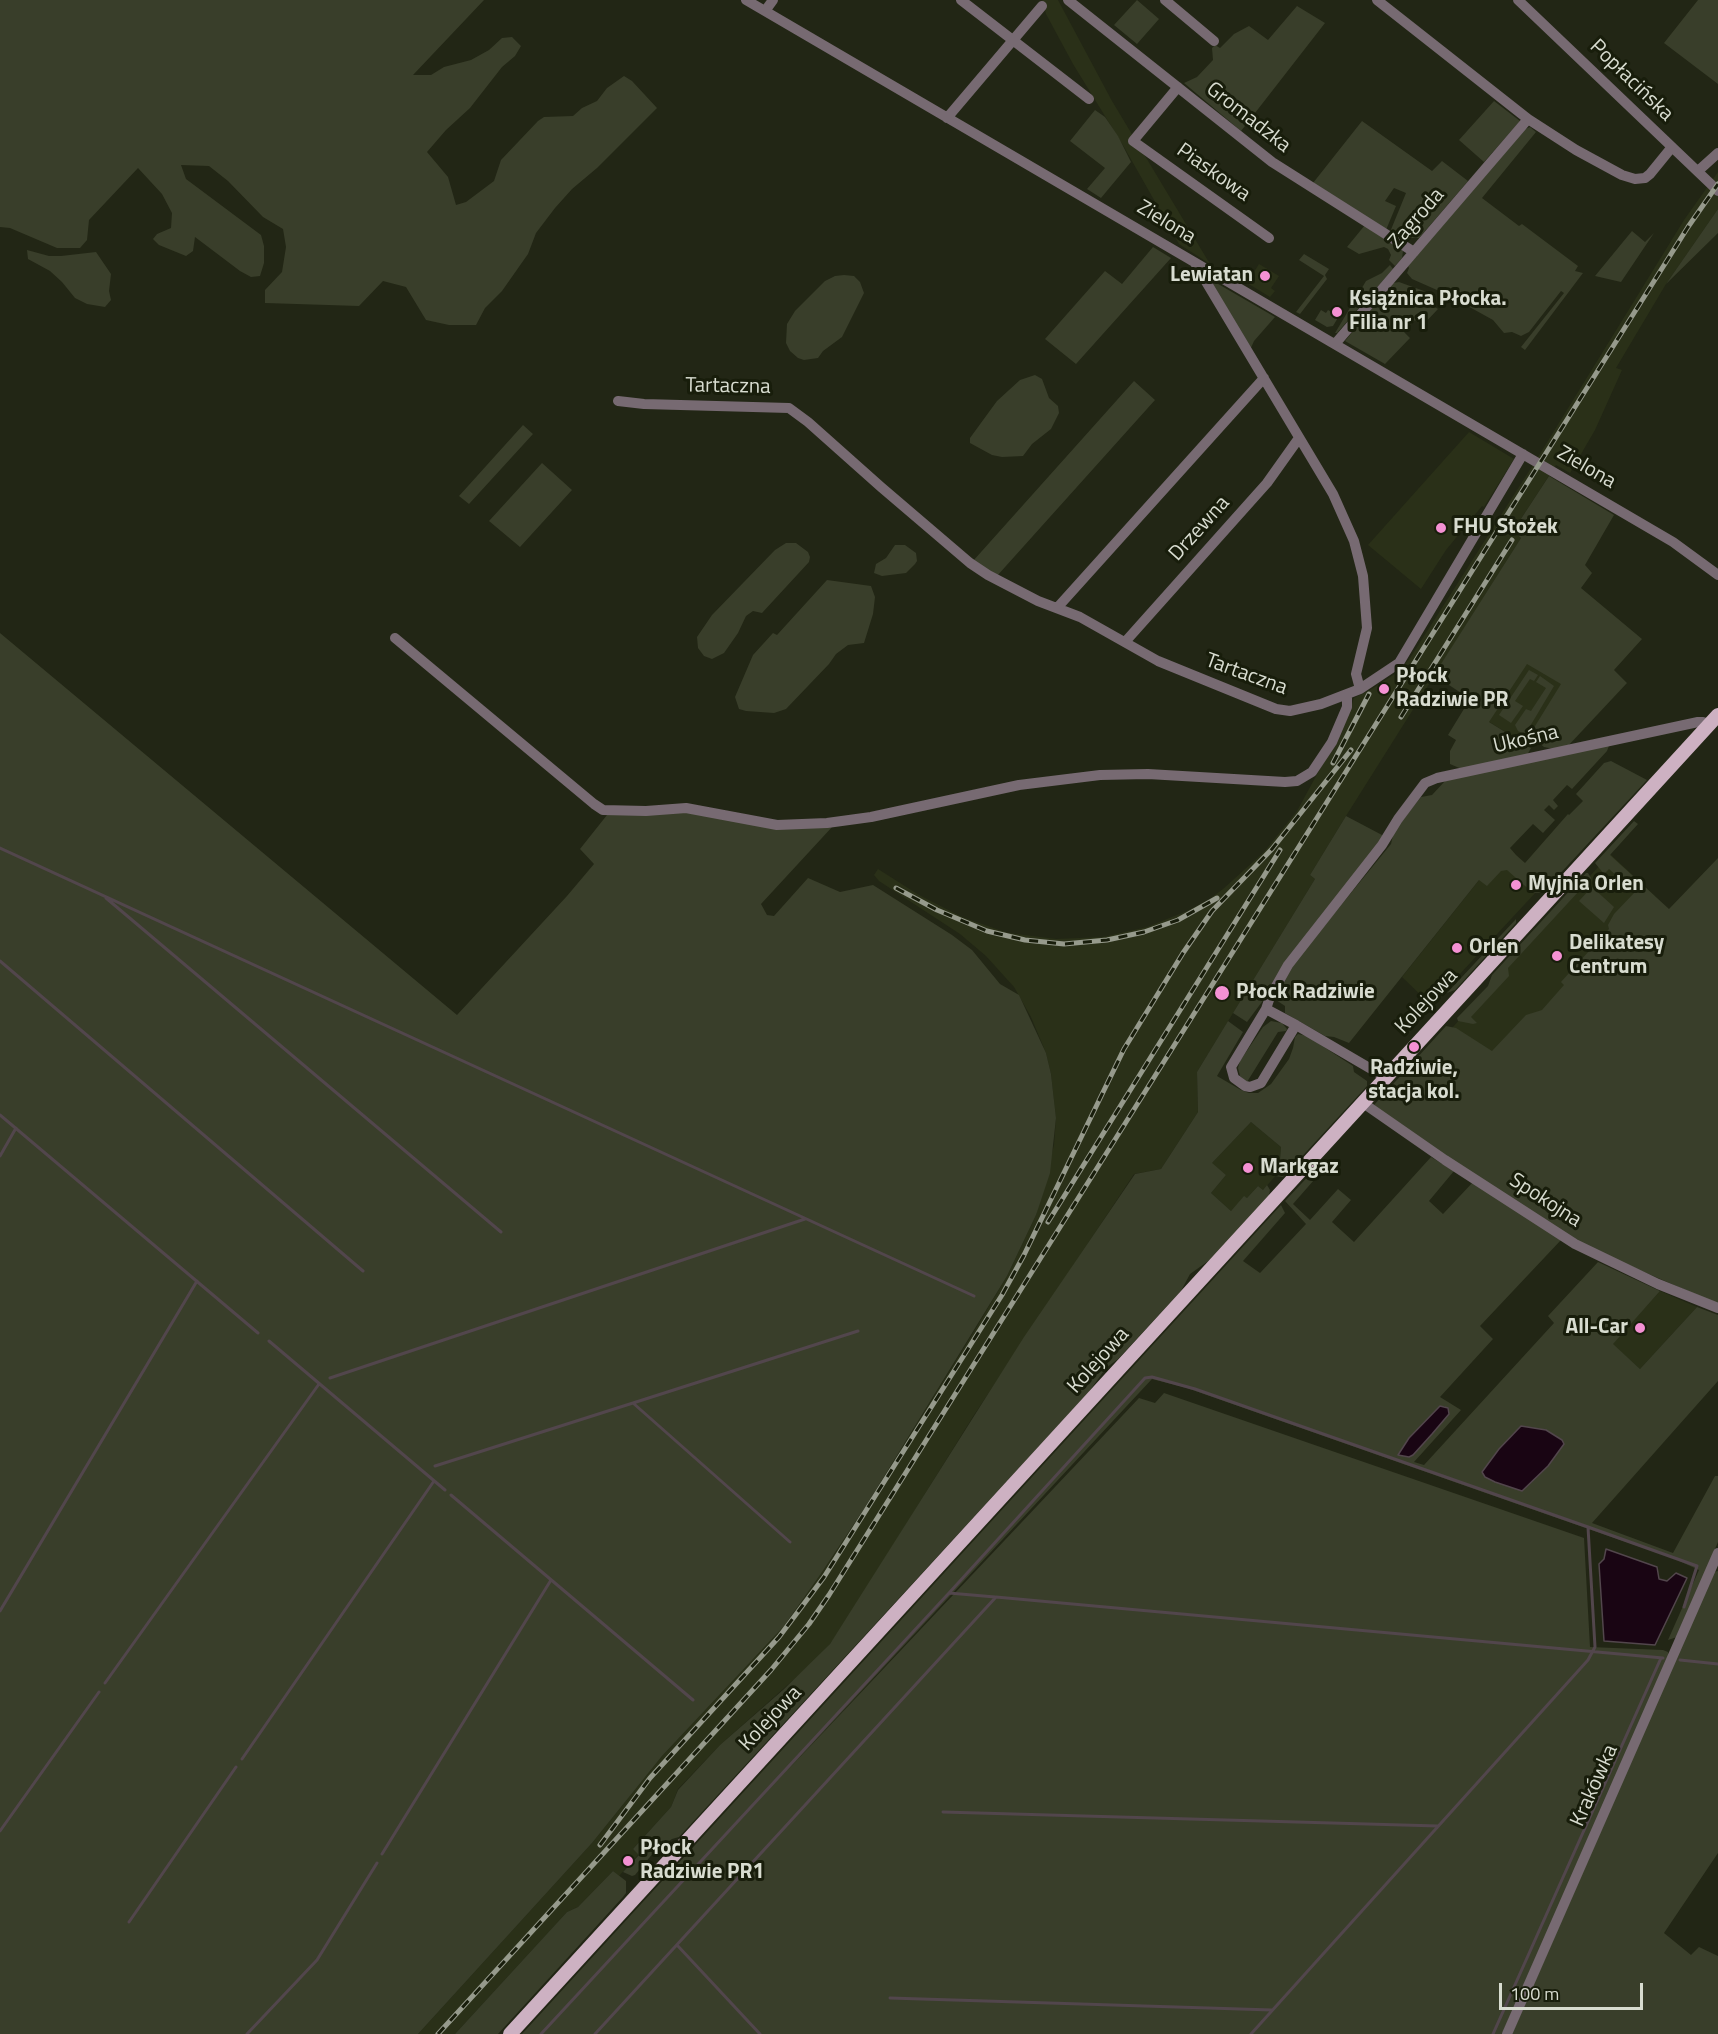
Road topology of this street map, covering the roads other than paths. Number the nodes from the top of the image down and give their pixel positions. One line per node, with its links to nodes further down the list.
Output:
1 (746, 0): 9 (street, Zielona)
2 (773, 0): 9 (street)
3 (961, 0): 10 (street)
4 (1068, 0): 12 (street, Gromadzka)
5 (1165, 0): 11 (street)
6 (1377, 0): 15 (street)
7 (1518, 0): 16 (street, Popłacińska)
8 (1042, 6): 10 (street)
9 (765, 11): 14 (street, Zielona)
10 (1013, 39): 13 (street); 14 (street)
11 (1214, 41)
12 (1178, 87): 20 (street, Piaskowa); 21 (street, Gromadzka)
13 (1089, 99)
14 (947, 118): 22 (street, Zielona)
15 (1528, 119): 16 (street); 21 (street, Zagroda)
16 (1672, 147): 18 (street, Popłacińska)
17 (1718, 153): 18 (street)
18 (1698, 171): 19 (street, Popłacińska)
19 (1718, 191)
20 (1269, 238)
21 (1414, 252): 23 (street, Zagroda)
22 (1194, 262): 23 (street, Zielona); 24 (street)
23 (1335, 344): 27 (street, Zielona)
24 (1264, 378): 26 (street); 29 (street)
25 (618, 400): 29 (street, Tartaczna)
26 (1299, 438): 31 (street, Drzewna); 32 (street)
27 (1523, 454): 28 (street, Zielona); 32 (street, Tartaczna)
28 (1718, 575)
29 (1057, 608): 31 (street, Tartaczna)
30 (395, 638): 33 (street)
31 (1125, 642): 33 (street, Tartaczna)
32 (1360, 689): 33 (street, Tartaczna)
33 (1347, 695)
34 (1714, 720): 35 (street, Ukośna); 37 (main road, Kolejowa)
35 (1266, 1009): 36 (street); 36 (street, Ukośna)
36 (1296, 1025): 37 (street)
37 (1385, 1079): 38 (main road, Kolejowa)
38 (1363, 1103): 39 (street, Spokojna); 41 (main road, Kolejowa)
39 (1718, 1308)
40 (1718, 1553): 42 (street, Krakówka)
41 (510, 2034)
42 (1507, 2034)

